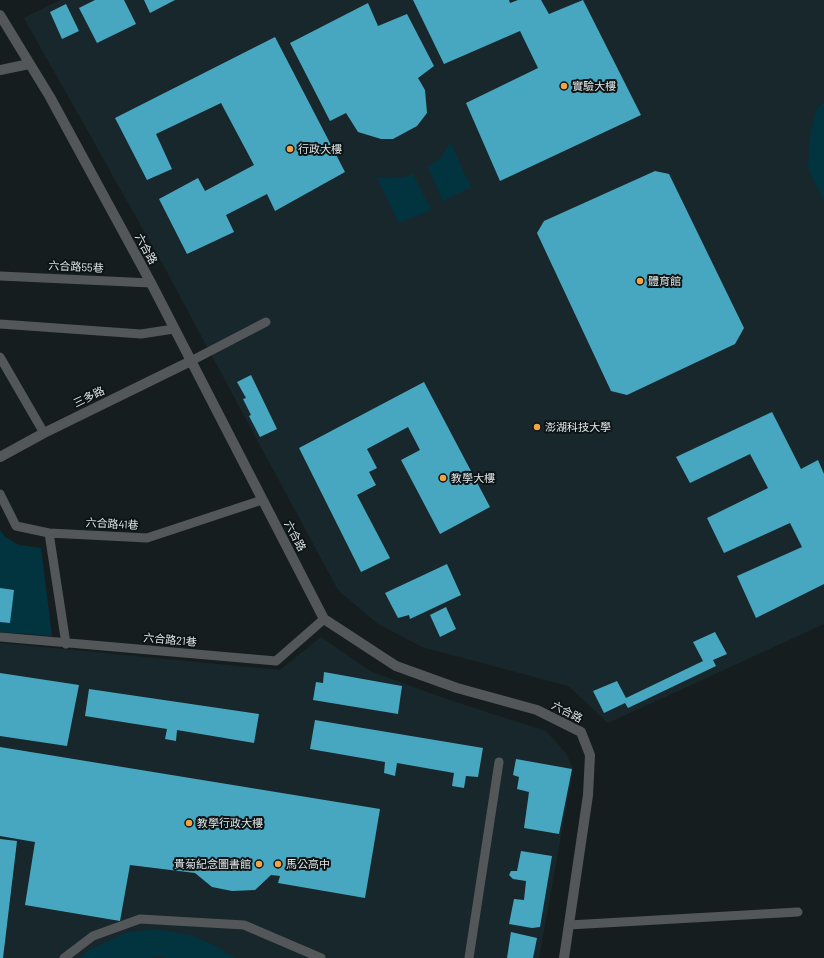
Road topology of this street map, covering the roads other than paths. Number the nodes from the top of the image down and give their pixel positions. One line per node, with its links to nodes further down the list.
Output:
1 (0, 15): 2 (street, 六合路)
2 (29, 64): 3 (street); 5 (street, 六合路)
3 (0, 70)
4 (0, 276): 5 (lane, 六合路55巷)
5 (151, 282): 8 (street, 六合路)
6 (266, 322): 10 (lane)
7 (0, 324): 8 (lane)
8 (174, 330): 10 (street, 六合路)
9 (0, 357): 11 (lane)
10 (191, 361): 11 (street, 三多路); 14 (street, 六合路)
11 (44, 432): 12 (street, 三多路)
12 (0, 458)
13 (0, 494): 15 (lane, 六合路41巷)
14 (262, 500): 15 (lane, 六合路41巷); 16 (street, 六合路)
15 (49, 533): 18 (lane)
16 (324, 620): 18 (lane, 六合路21巷); 21 (street, 六合路)
17 (0, 637): 18 (lane, 六合路21巷)
18 (66, 644)
19 (499, 762): 24 (lane)
20 (798, 912): 21 (lane)
21 (569, 925): 25 (street, 六合路)
22 (64, 958): 23 (lane)
23 (321, 958)
24 (469, 958)
25 (564, 958)

